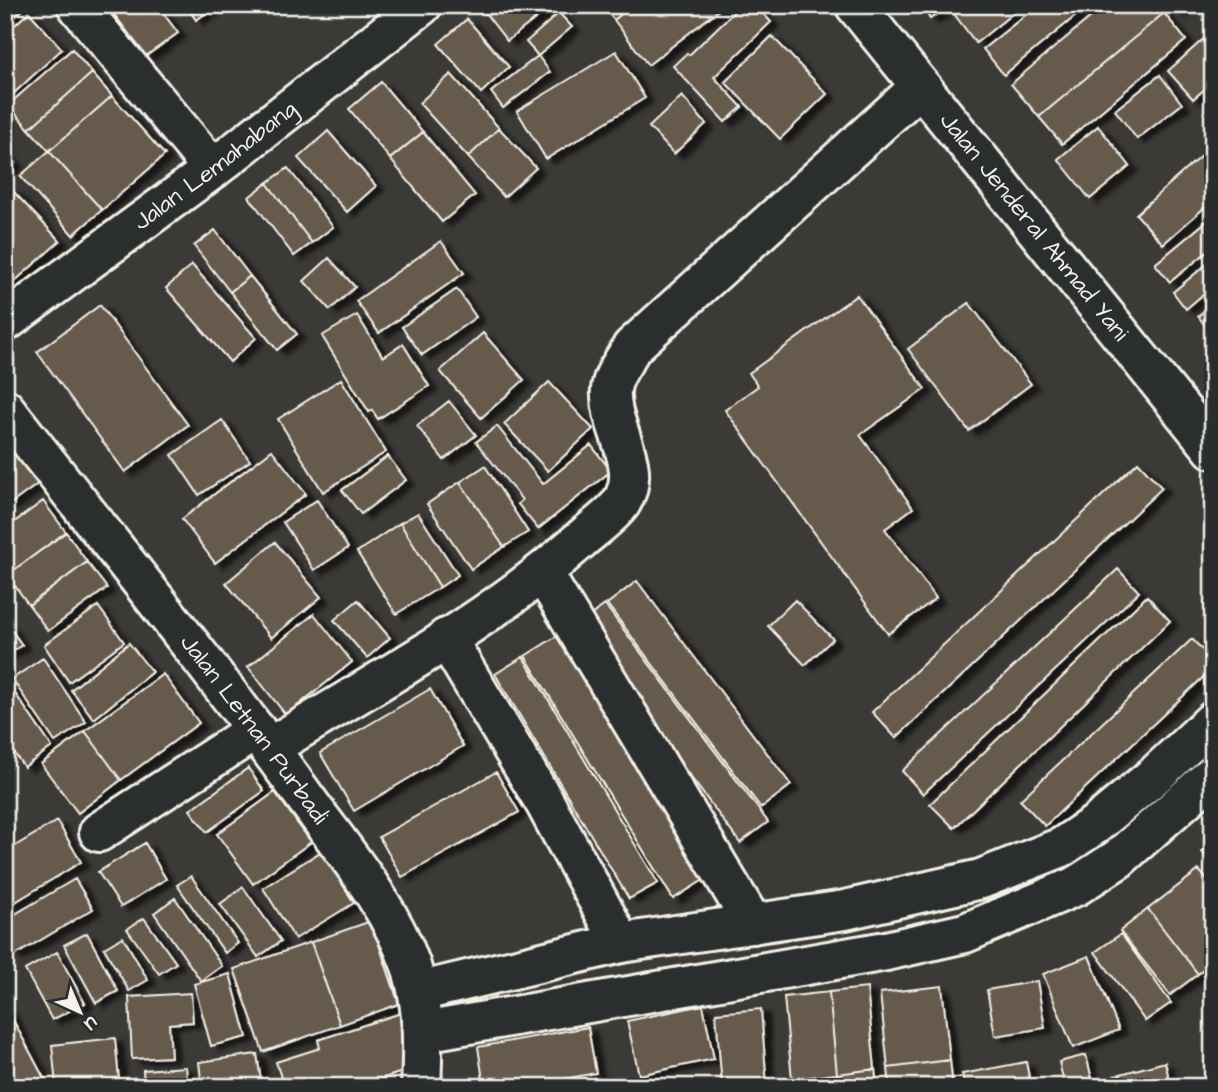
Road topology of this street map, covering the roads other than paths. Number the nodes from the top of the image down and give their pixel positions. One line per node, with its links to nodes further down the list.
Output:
1 (77, 5): 5 (street)
2 (422, 5): 5 (street, Jalan Lemahabang)
3 (855, 5): 4 (street, Jalan Jenderal Ahmad Yani)
4 (919, 88): 8 (street, Jalan Jenderal Ahmad Yani); 9 (street)
5 (214, 169): 6 (street, Jalan Lemahabang)
6 (5, 322)
7 (5, 409): 12 (street, Jalan Letnan Purbadi)
8 (1213, 449)
9 (543, 573): 10 (street); 15 (street)
10 (446, 638): 12 (street); 16 (street)
11 (1213, 721): 15 (street)
12 (263, 739): 14 (street); 17 (street, Jalan Letnan Purbadi)
13 (1213, 775): 18 (street)
14 (99, 832)
15 (753, 924): 16 (street)
16 (621, 943): 17 (street)
17 (418, 992): 18 (street, Jalan Letnan Purbadi)
18 (423, 1032): 19 (street, Jalan Letnan Purbadi)
19 (421, 1087)

